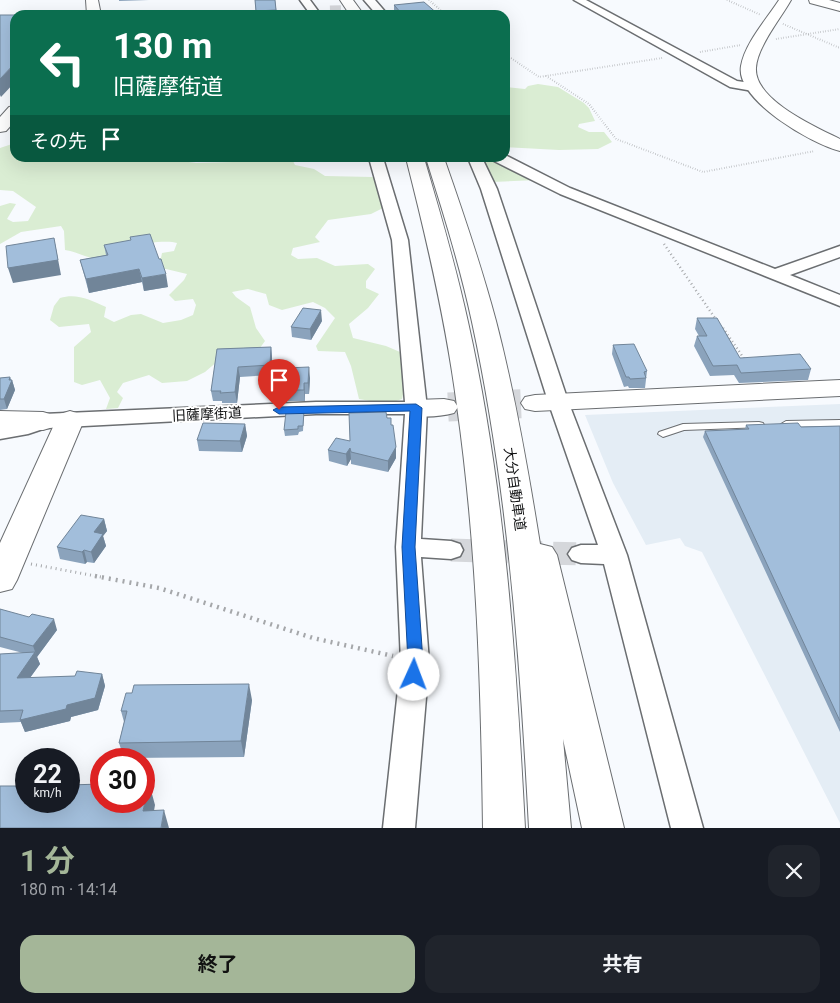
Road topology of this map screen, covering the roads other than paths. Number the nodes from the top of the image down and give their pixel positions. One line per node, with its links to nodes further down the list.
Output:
1 (305, 0): 8 (street)
2 (346, 0): 9 (main road)
3 (369, 0): 10 (street)
4 (579, 0): 11 (street)
5 (785, 0): 11 (main road)
6 (815, 0): 7 (main road)
7 (840, 8)
8 (313, 10)
9 (358, 10)
10 (378, 10)
11 (753, 87): 14 (main road)
12 (10, 116): 13 (main road)
13 (0, 127)
14 (840, 146)
15 (377, 162): 26 (street)
16 (416, 162): 38 (main road)
17 (436, 162): 24 (main road, 大分自動車道)
18 (477, 162): 24 (street)
19 (507, 162): 21 (street)
20 (840, 251): 21 (street)
21 (774, 275): 22 (street)
22 (840, 301)
23 (840, 388): 24 (main road)
24 (532, 406): 35 (street); 39 (main road, 大分自動車道); 40 (main road)
25 (444, 407): 26 (main road)
26 (416, 408): 28 (street, 旧薩摩街道); 32 (street)
27 (0, 420): 28 (main road)
28 (56, 421): 30 (street, 旧薩摩街道); 36 (main road)
29 (840, 422): 31 (lane)
30 (0, 432)
31 (663, 434)
32 (408, 547): 33 (street); 37 (street)
33 (451, 550)
34 (581, 554): 35 (street)
35 (614, 555): 41 (street)
36 (4, 570)
37 (399, 828)
38 (504, 828)
39 (550, 828)
40 (603, 828)
41 (687, 828)

